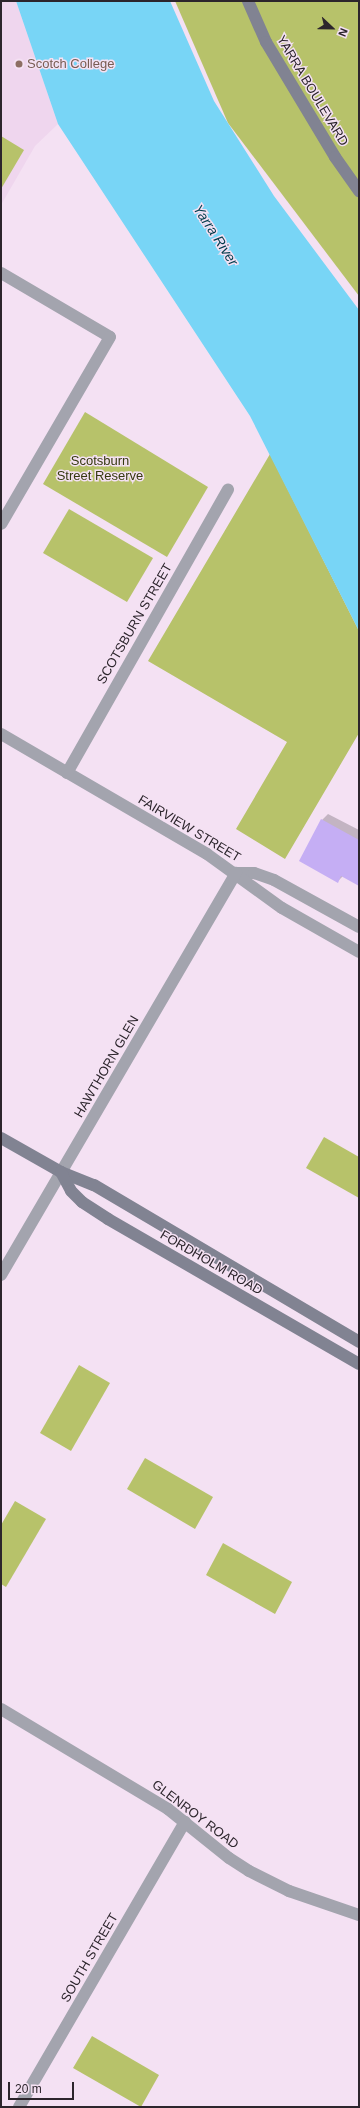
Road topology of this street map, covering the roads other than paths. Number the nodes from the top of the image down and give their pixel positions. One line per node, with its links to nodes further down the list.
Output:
1 (248, 1): 2 (street, YARRA BOULEVARD)
2 (359, 191)
3 (1, 273): 5 (street)
4 (228, 490): 7 (street, SCOTSBURN STREET)
5 (1, 524)
6 (1, 734): 7 (street, FAIRVIEW STREET)
7 (67, 773): 8 (street, FAIRVIEW STREET)
8 (236, 873): 9 (street); 10 (street, FAIRVIEW STREET); 12 (street, HAWTHORN GLEN)
9 (359, 927)
10 (359, 952)
11 (1, 1138): 12 (street, FORDHOLM ROAD)
12 (61, 1172): 13 (street, HAWTHORN GLEN); 14 (street, FORDHOLM ROAD); 15 (street, FORDHOLM ROAD)
13 (1, 1275)
14 (359, 1342)
15 (359, 1364)
16 (1, 1709): 17 (street, GLENROY ROAD)
17 (185, 1822): 18 (street, GLENROY ROAD); 19 (street, SOUTH STREET)
18 (359, 1913)
19 (19, 2107)

